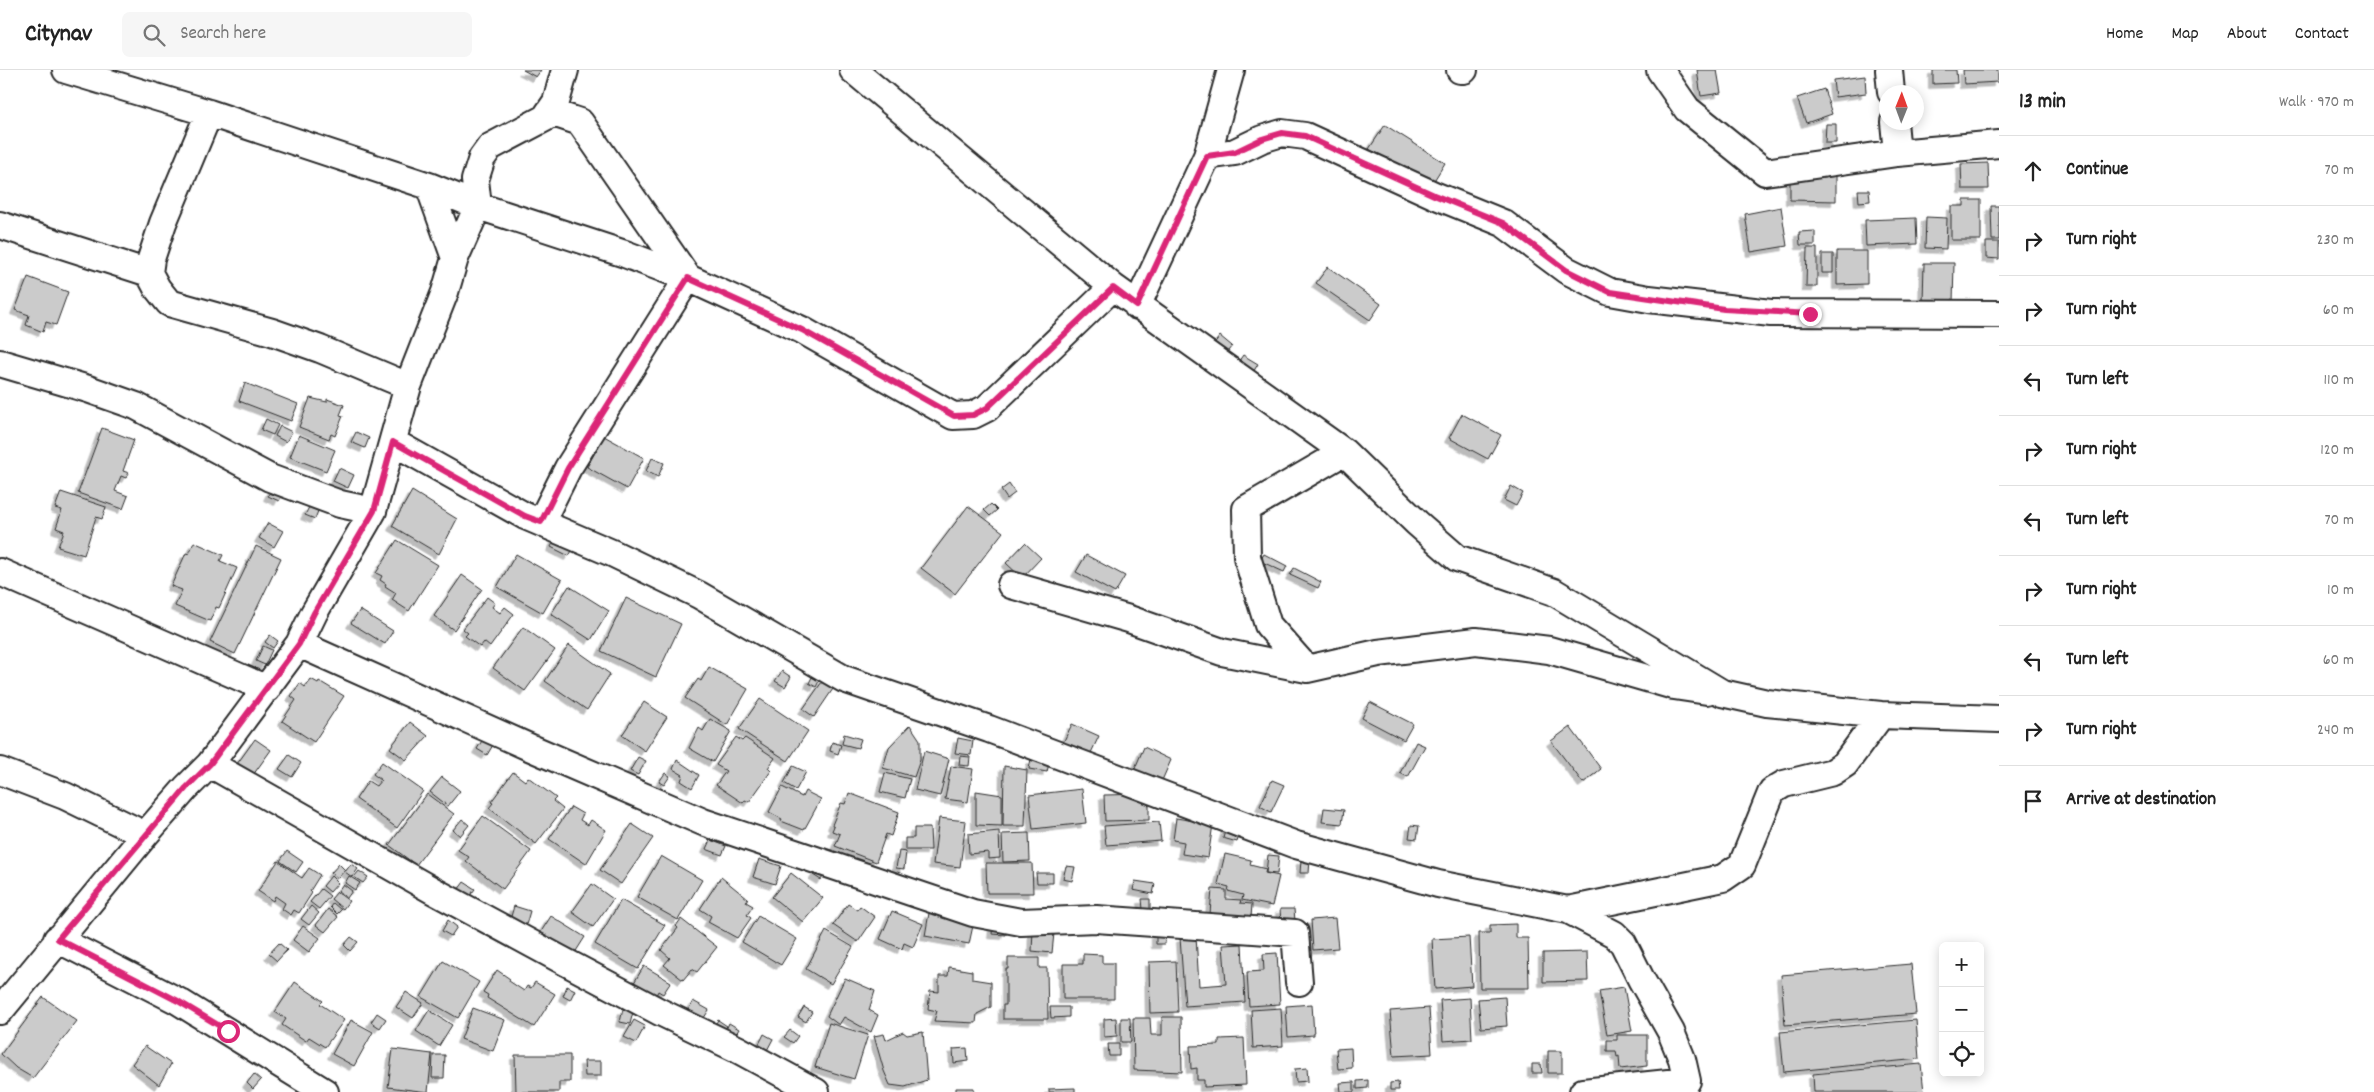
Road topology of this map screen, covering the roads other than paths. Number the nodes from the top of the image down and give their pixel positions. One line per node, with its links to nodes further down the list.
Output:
1 (66, 70): 11 (street)
2 (565, 70): 10 (street)
3 (853, 70): 22 (street)
4 (1231, 70): 15 (street)
5 (1460, 70): 6 (street)
6 (1464, 70)
7 (1660, 70): 14 (street)
8 (1889, 70): 9 (street)
9 (1890, 85)
10 (550, 112): 17 (street); 21 (street)
11 (209, 113): 16 (street); 20 (street)
12 (1895, 130): 14 (street)
13 (1999, 144): 14 (street)
14 (1897, 153)
15 (1207, 156): 23 (street); 24 (street)
16 (430, 186): 17 (street); 19 (street)
17 (478, 206): 19 (street); 21 (street)
18 (0, 225): 20 (street)
19 (455, 258): 26 (street)
20 (149, 273): 26 (street)
21 (688, 278): 22 (street); 30 (street)
22 (1113, 288): 23 (street)
23 (1137, 306): 28 (street)
24 (1999, 314)
25 (0, 363): 29 (street)
26 (408, 386): 27 (street)
27 (393, 442): 29 (street); 30 (street)
28 (1344, 452): 34 (street); 36 (street)
29 (374, 511): 33 (street)
30 (541, 522): 42 (street)
31 (0, 572): 35 (street)
32 (1011, 585): 34 (street)
33 (299, 644): 35 (street); 44 (street)
34 (1307, 668): 36 (street)
35 (267, 688): 39 (street)
36 (1722, 693): 37 (street)
37 (1881, 715): 38 (street); 42 (street)
38 (1999, 719)
39 (210, 764): 41 (street); 47 (street)
40 (0, 772): 41 (street)
41 (145, 835): 43 (street)
42 (1568, 910): 48 (street)
43 (58, 939): 45 (street); 46 (street)
44 (1299, 982)
45 (0, 1011)
46 (325, 1092)
47 (816, 1092)
48 (1583, 1092)

